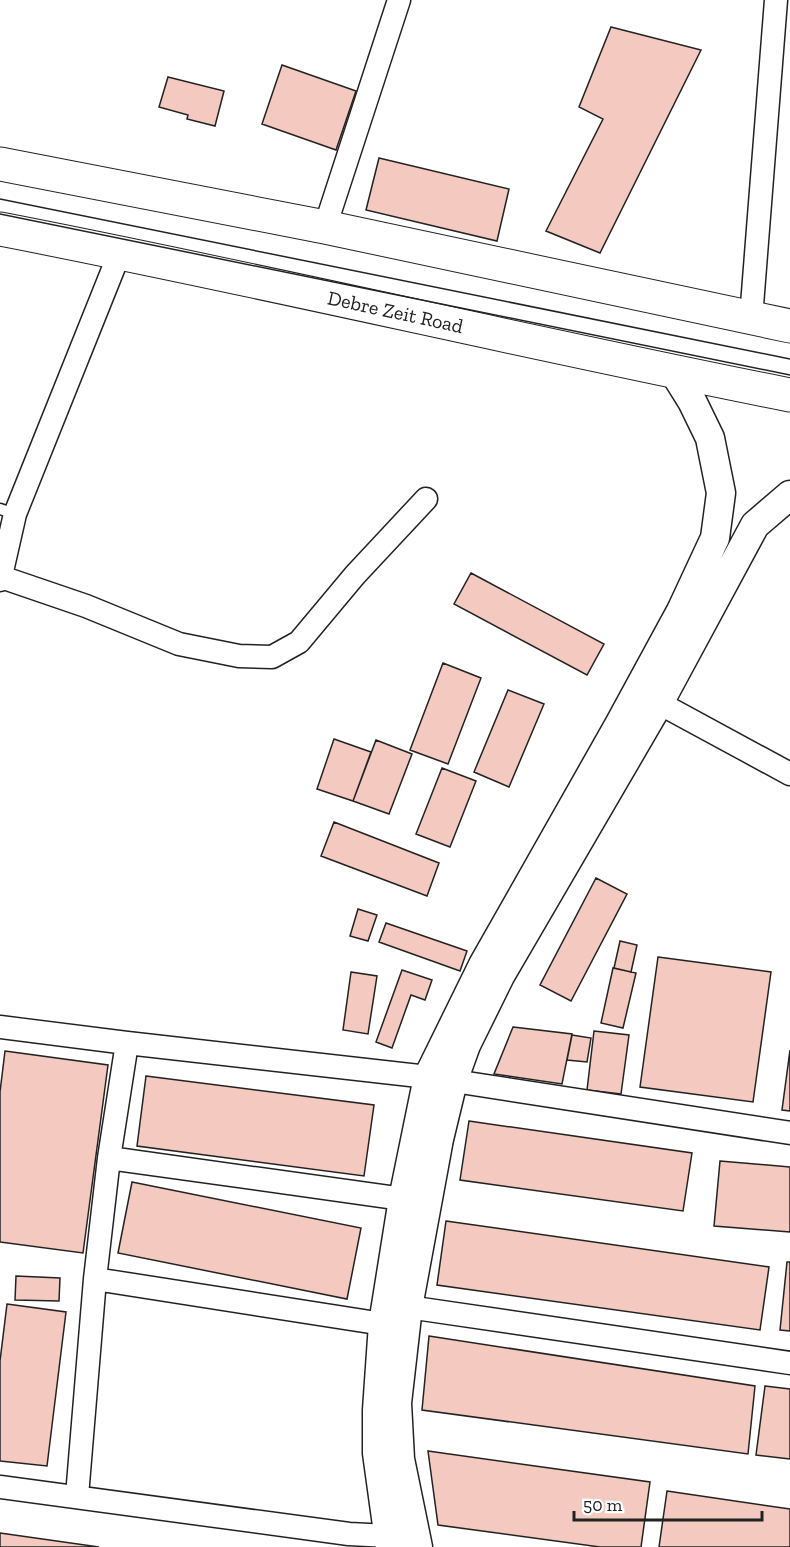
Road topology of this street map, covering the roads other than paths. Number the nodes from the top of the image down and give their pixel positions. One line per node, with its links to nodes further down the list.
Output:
1 (399, 0): 5 (street)
2 (776, 0): 3 (street)
3 (782, 43): 8 (street)
4 (0, 164): 5 (main road)
5 (325, 227): 8 (main road)
6 (0, 229): 7 (main road, Debre Zeit Road)
7 (120, 252): 10 (main road, Debre Zeit Road); 14 (street)
8 (751, 318): 9 (main road)
9 (790, 326)
10 (674, 372): 11 (main road, Debre Zeit Road); 17 (street)
11 (790, 395)
12 (790, 495): 16 (street)
13 (426, 499): 15 (street)
14 (8, 512): 15 (street)
15 (0, 579)
16 (659, 703): 17 (street); 18 (street)
17 (629, 730): 21 (street)
18 (790, 774)
19 (0, 1027): 20 (street)
20 (127, 1043): 21 (street); 23 (street)
21 (440, 1079): 22 (street); 24 (street); 26 (street)
22 (790, 1133)
23 (109, 1158): 24 (street); 25 (street)
24 (403, 1199): 27 (street)
25 (95, 1279): 27 (street); 30 (street)
26 (408, 1307): 28 (street); 32 (street)
27 (383, 1324): 31 (street)
28 (790, 1363)
29 (0, 1487): 30 (street)
30 (77, 1496): 31 (street)
31 (389, 1541)
32 (418, 1547)

